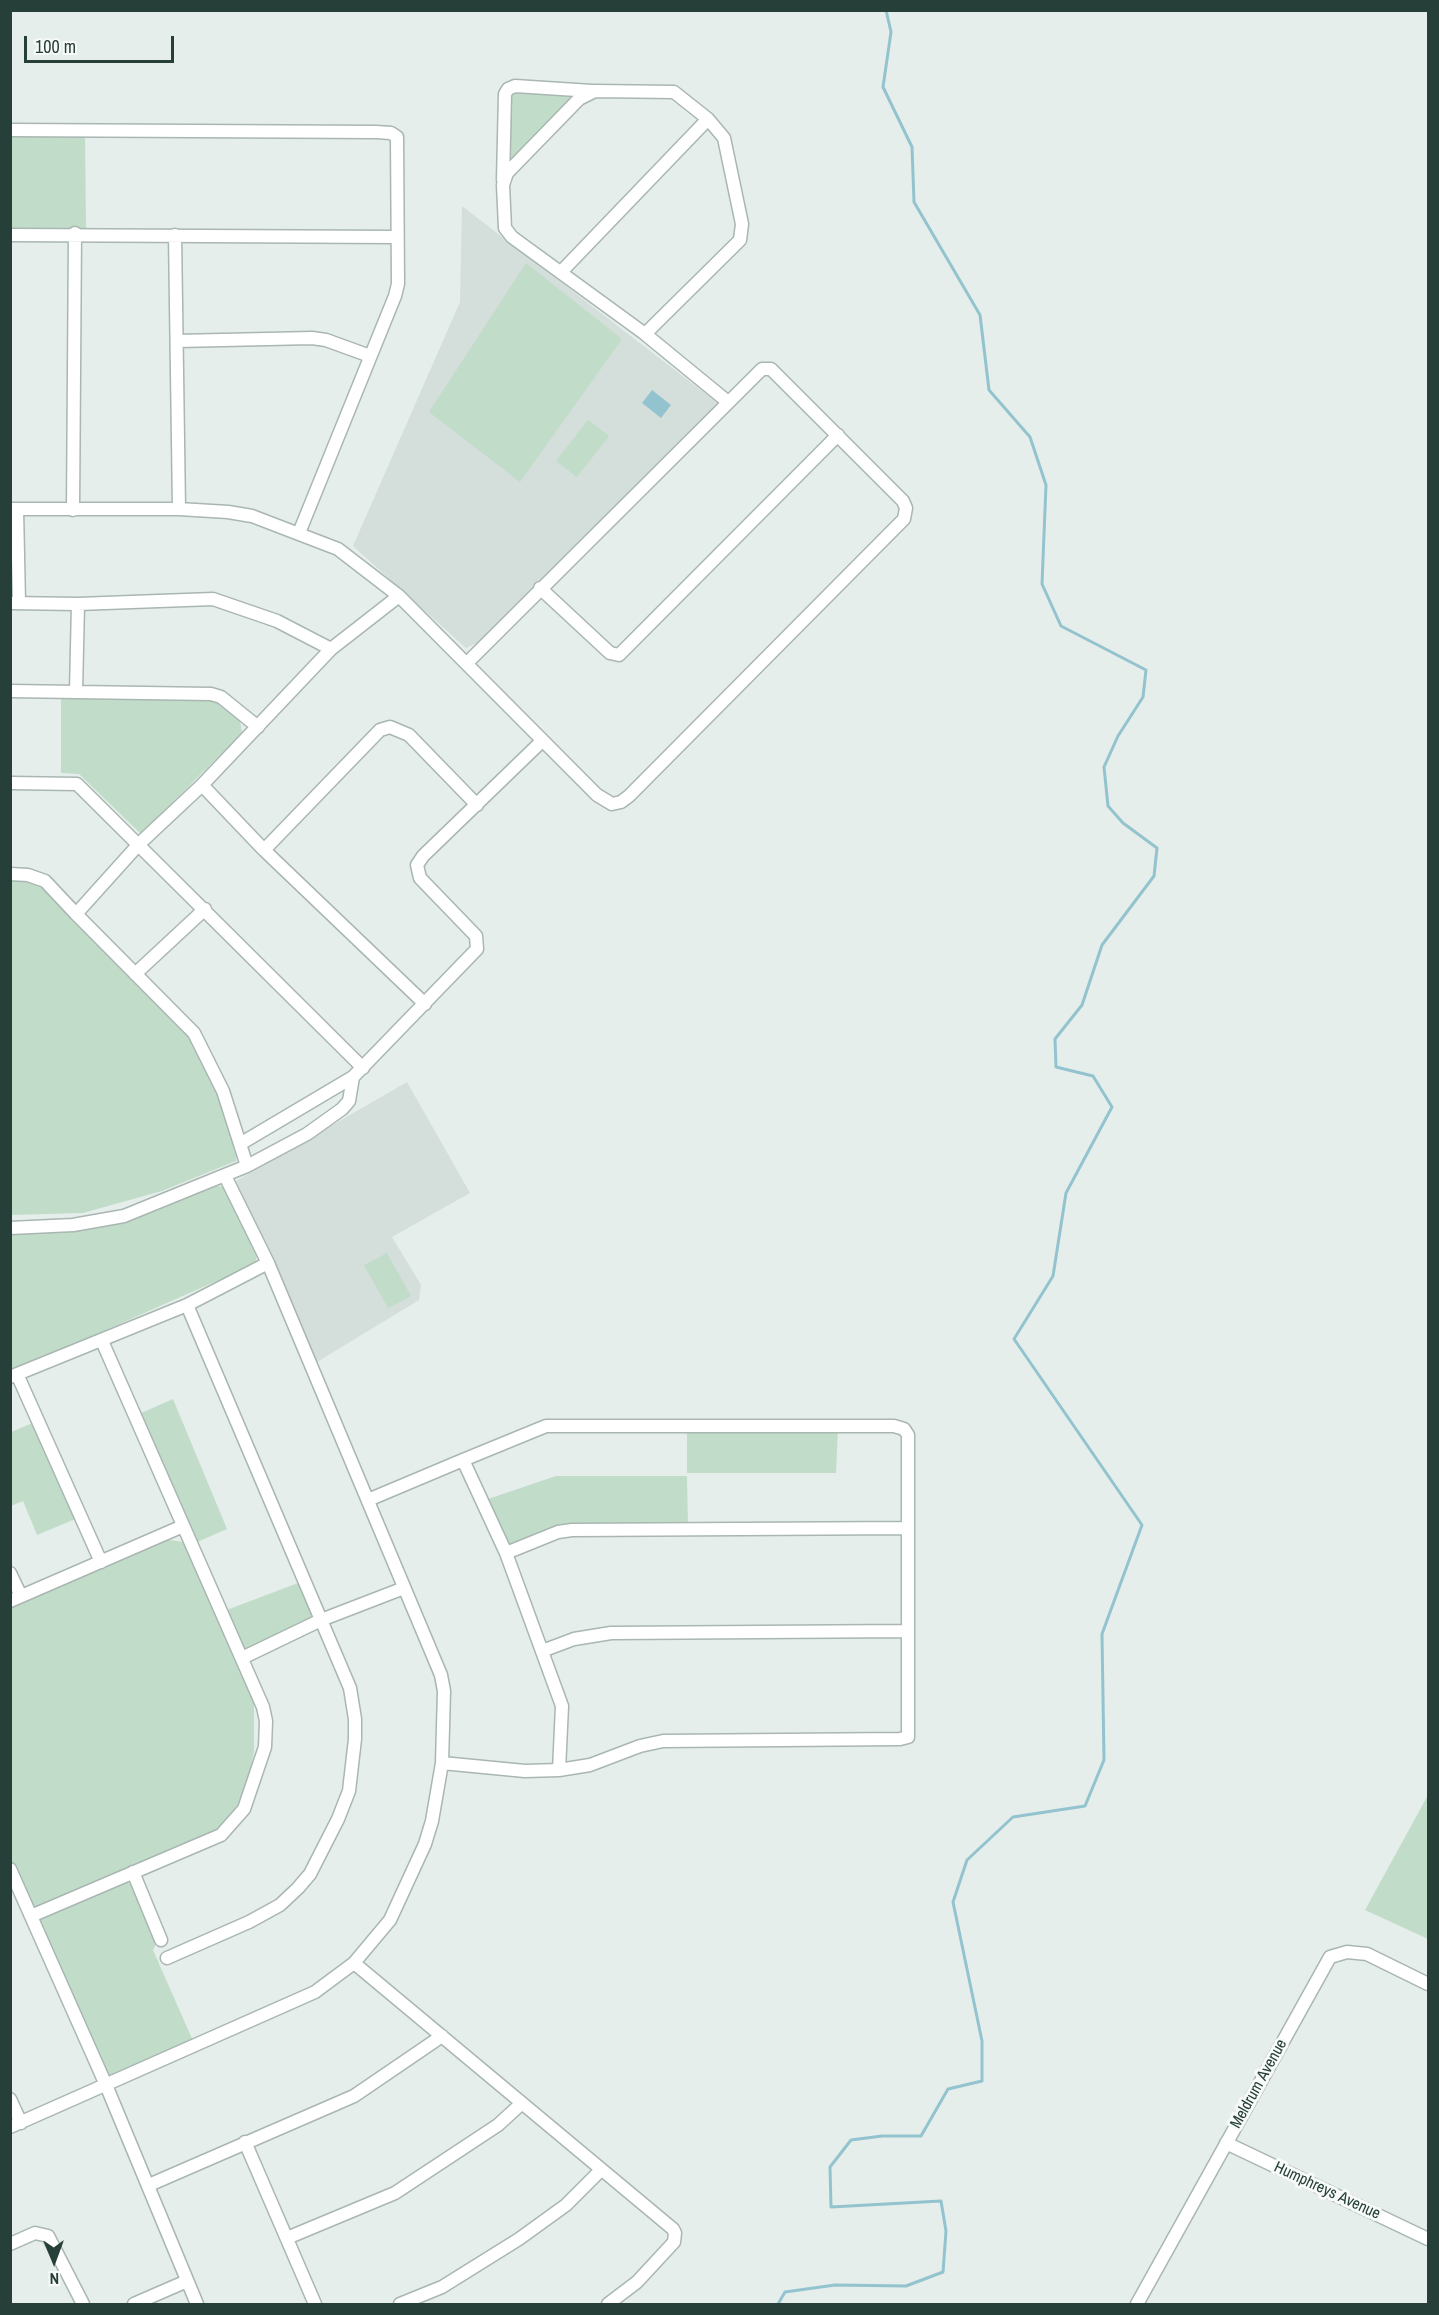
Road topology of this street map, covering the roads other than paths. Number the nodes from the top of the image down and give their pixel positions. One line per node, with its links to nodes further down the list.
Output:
1 (595, 91): 2 (street); 4 (street); 4 (street)
2 (708, 119): 9 (street); 10 (street)
3 (10, 130): 8 (street)
4 (503, 185): 9 (street)
5 (75, 233): 6 (street); 7 (street); 17 (street)
6 (10, 235)
7 (175, 235): 8 (street); 11 (street)
8 (397, 237): 12 (street)
9 (561, 272): 10 (street)
10 (645, 334): 13 (street)
11 (178, 341): 12 (street); 15 (street)
12 (370, 356): 18 (street)
13 (728, 402): 14 (street); 19 (street)
14 (838, 435): 19 (street); 28 (street)
15 (179, 508): 17 (street); 18 (street)
16 (14, 509): 17 (street); 21 (street)
17 (73, 510)
18 (299, 532): 20 (street)
19 (540, 588): 24 (street)
20 (399, 596): 23 (street); 24 (street)
21 (15, 603): 22 (street)
22 (78, 604): 23 (street); 26 (street)
23 (331, 649): 27 (street)
24 (467, 663): 28 (street)
25 (10, 691): 26 (street)
26 (76, 691): 27 (street)
27 (258, 727): 30 (street)
28 (542, 741): 31 (street)
29 (10, 783): 32 (street)
30 (202, 785): 32 (street); 33 (street)
31 (477, 805): 33 (street); 38 (street)
32 (139, 844): 35 (street); 36 (street)
33 (264, 850): 38 (street)
34 (10, 874): 36 (street)
35 (204, 909): 37 (street); 39 (street)
36 (76, 914): 37 (street)
37 (135, 974): 40 (street)
38 (425, 1004): 39 (street)
39 (358, 1072): 40 (street); 41 (street)
40 (240, 1144): 41 (street)
41 (247, 1166): 42 (street)
42 (225, 1176): 43 (street); 44 (street)
43 (10, 1228)
44 (268, 1263): 45 (street); 49 (street)
45 (187, 1305): 46 (street); 57 (street)
46 (102, 1341): 47 (street); 50 (street)
47 (14, 1376): 53 (street)
48 (463, 1460): 49 (street); 51 (street); 52 (street)
49 (368, 1500): 55 (street)
50 (183, 1526): 53 (street); 60 (street)
51 (908, 1528): 52 (street); 58 (street)
52 (506, 1553): 59 (street)
53 (101, 1562): 56 (street)
54 (10, 1573): 56 (street)
55 (404, 1588): 57 (street); 61 (street)
56 (16, 1598)
57 (321, 1620): 60 (street); 67 (street)
58 (908, 1631): 59 (street); 62 (street)
59 (542, 1651): 62 (street)
60 (242, 1658): 64 (street)
61 (442, 1763): 62 (street); 68 (street)
62 (559, 1770)
63 (10, 1869): 65 (street)
64 (133, 1872): 65 (street); 66 (street)
65 (31, 1916): 71 (street)
66 (160, 1940)
67 (167, 1958)
68 (354, 1963): 70 (street); 71 (street)
69 (1428, 1984): 76 (street, Meldrum Avenue)
70 (442, 2036): 73 (street); 75 (street)
71 (106, 2085): 74 (street); 78 (street)
72 (10, 2099): 74 (street)
73 (522, 2103): 77 (street); 79 (street)
74 (16, 2125)
75 (245, 2142): 78 (street); 79 (street)
76 (1226, 2143): 80 (street, Humphreys Avenue); 89 (street, Meldrum Avenue)
77 (601, 2170): 87 (street); 88 (street)
78 (148, 2185): 82 (street)
79 (287, 2238): 86 (street)
80 (1428, 2239)
81 (10, 2244): 83 (street)
82 (187, 2281): 84 (street); 85 (street)
83 (83, 2304)
84 (134, 2304)
85 (197, 2304)
86 (315, 2304)
87 (400, 2304)
88 (608, 2304)
89 (1137, 2304)

